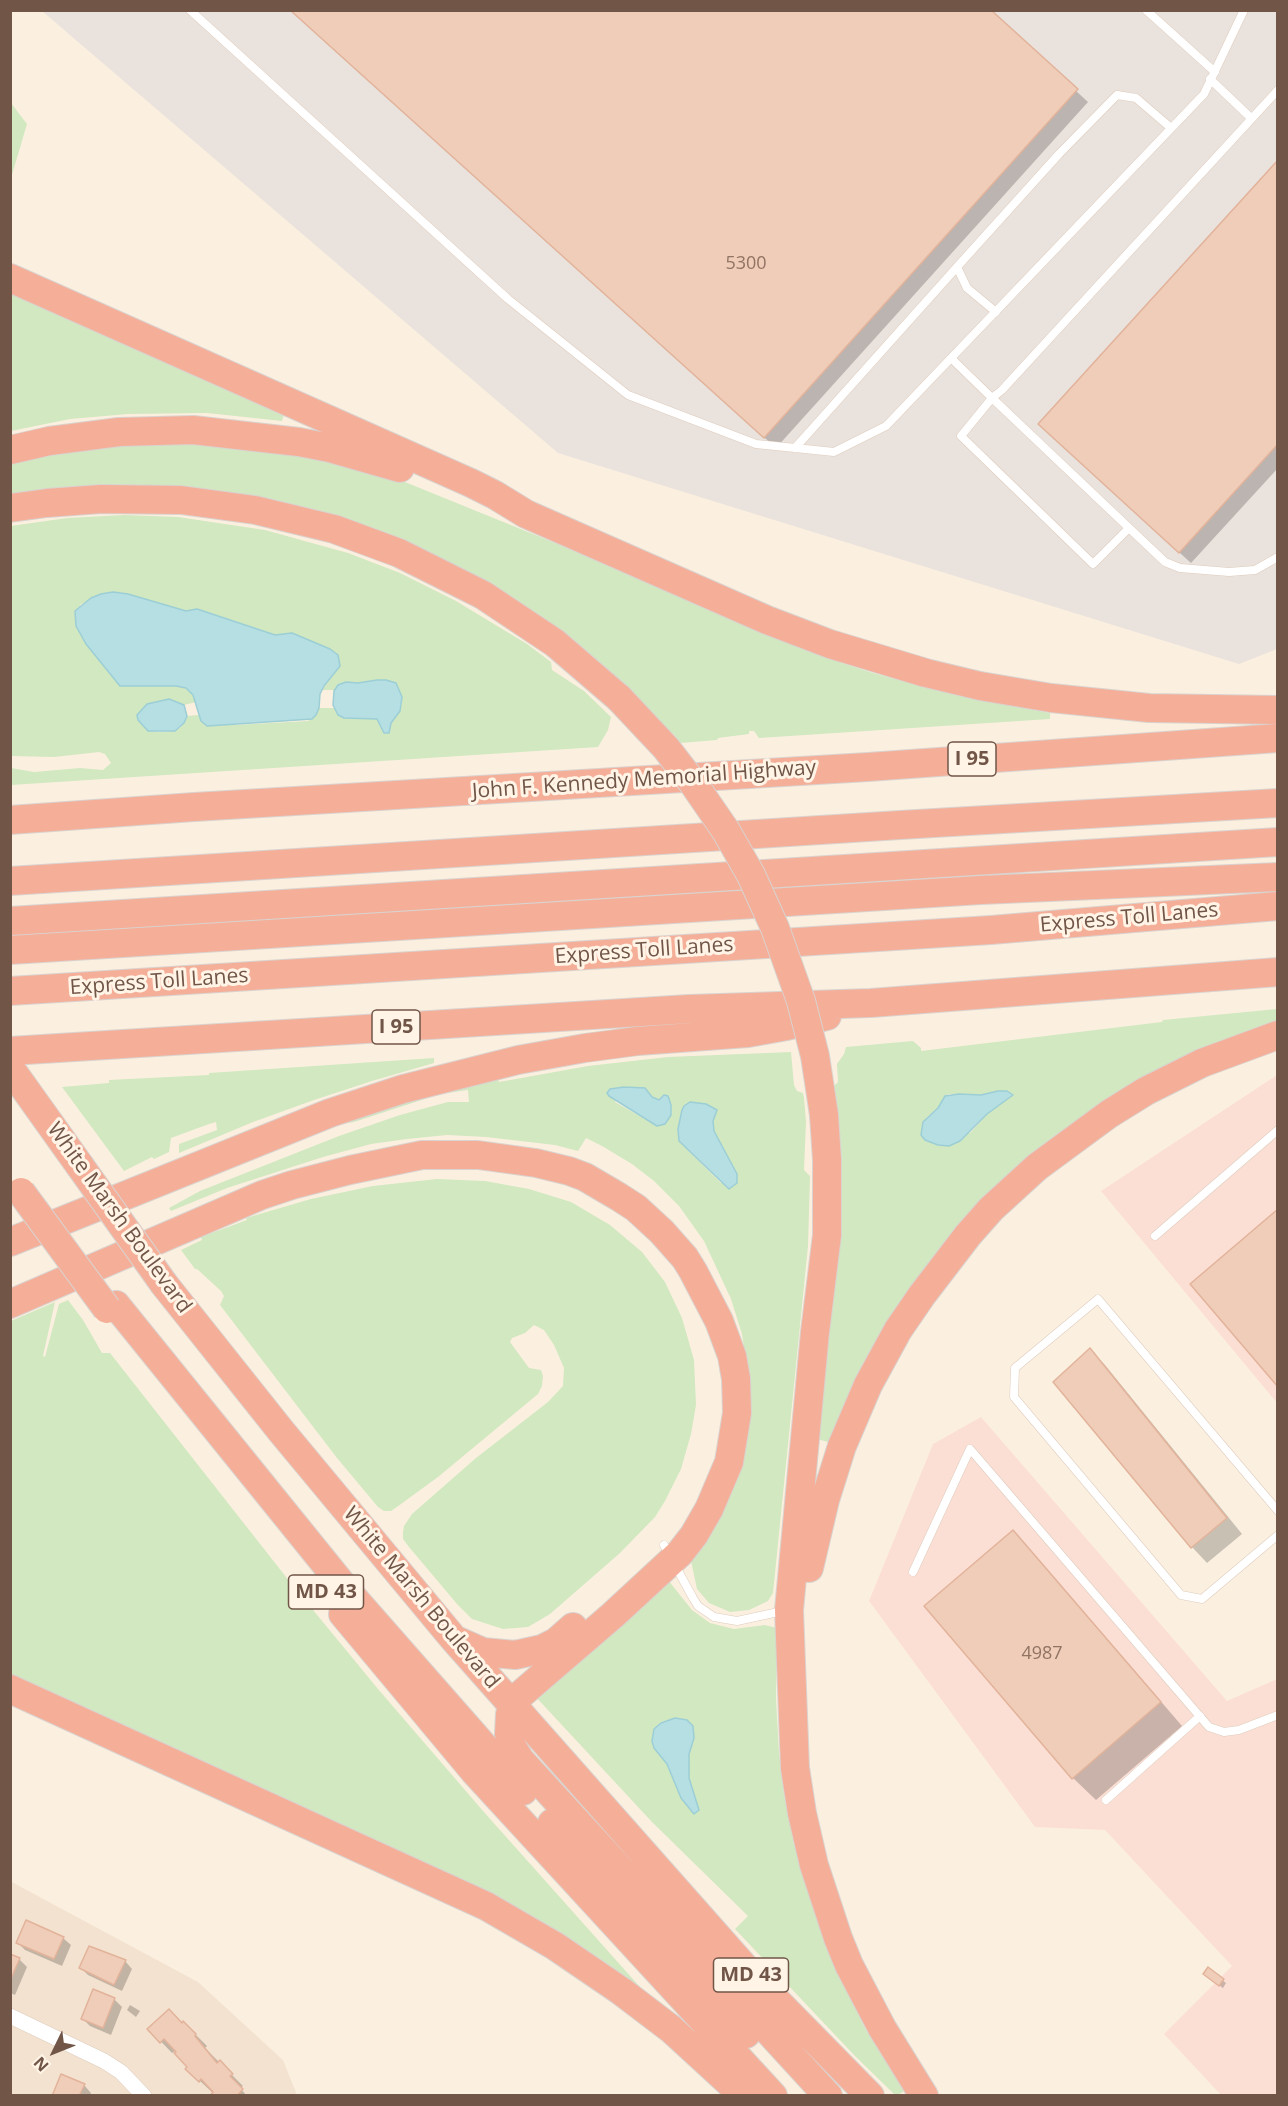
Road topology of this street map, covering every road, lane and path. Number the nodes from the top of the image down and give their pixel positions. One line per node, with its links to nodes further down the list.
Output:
1 (190, 10): 13 (lane)
2 (1146, 10): 4 (lane)
3 (1244, 10): 4 (lane)
4 (1212, 75): 6 (lane); 7 (lane)
5 (1278, 90): 6 (lane)
6 (1251, 118): 12 (lane)
7 (1172, 128): 8 (lane); 10 (lane)
8 (957, 267): 10 (lane); 13 (lane)
9 (10, 278): 16 (highway)
10 (996, 312): 11 (lane)
11 (952, 359): 12 (lane); 13 (lane)
12 (992, 398): 17 (lane); 17 (lane)
13 (795, 448)
14 (10, 450): 16 (highway)
15 (10, 508): 47 (highway, bridge)
16 (526, 514): 19 (highway)
17 (1129, 528): 18 (lane)
18 (1278, 557)
19 (1278, 710)
20 (1278, 738): 22 (highway, John F. Kennedy Memorial Highway / I 95)
21 (1278, 803): 25 (highway)
22 (10, 820)
23 (1278, 842): 27 (highway)
24 (1278, 877): 28 (highway)
25 (10, 881)
26 (1278, 906): 30 (highway, Express Toll Lanes)
27 (10, 921)
28 (17, 954)
29 (1278, 972): 31 (highway, I 95)
30 (10, 991)
31 (871, 1003): 33 (highway, I 95); 40 (highway)
32 (1278, 1035): 49 (highway)
33 (10, 1051)
34 (10, 1062): 36 (highway)
35 (10, 1068): 36 (highway, White Marsh Boulevard / MD 43)
36 (34, 1102): 48 (highway, White Marsh Boulevard / MD 43, bridge)
37 (1278, 1131): 39 (lane)
38 (16, 1185): 42 (highway, MD 43, bridge)
39 (1155, 1236)
40 (10, 1242)
41 (10, 1304): 45 (highway)
42 (112, 1307): 58 (highway, MD 43); 59 (highway)
43 (1278, 1511): 44 (lane)
44 (1278, 1535)
45 (669, 1552): 47 (lane); 48 (highway); 51 (highway)
46 (913, 1572): 53 (lane)
47 (792, 1610): 49 (highway)
48 (453, 1638): 51 (highway, White Marsh Boulevard / MD 43)
49 (791, 1661): 62 (highway)
50 (10, 1689): 57 (highway)
51 (513, 1706): 60 (highway); 61 (highway, White Marsh Boulevard / MD 43)
52 (1278, 1715): 53 (lane)
53 (1200, 1716): 54 (lane)
54 (1106, 1800)
55 (10, 2016): 56 (street)
56 (144, 2096)
57 (744, 2096)
58 (773, 2096)
59 (804, 2096)
60 (828, 2096)
61 (870, 2096)
62 (924, 2096)

